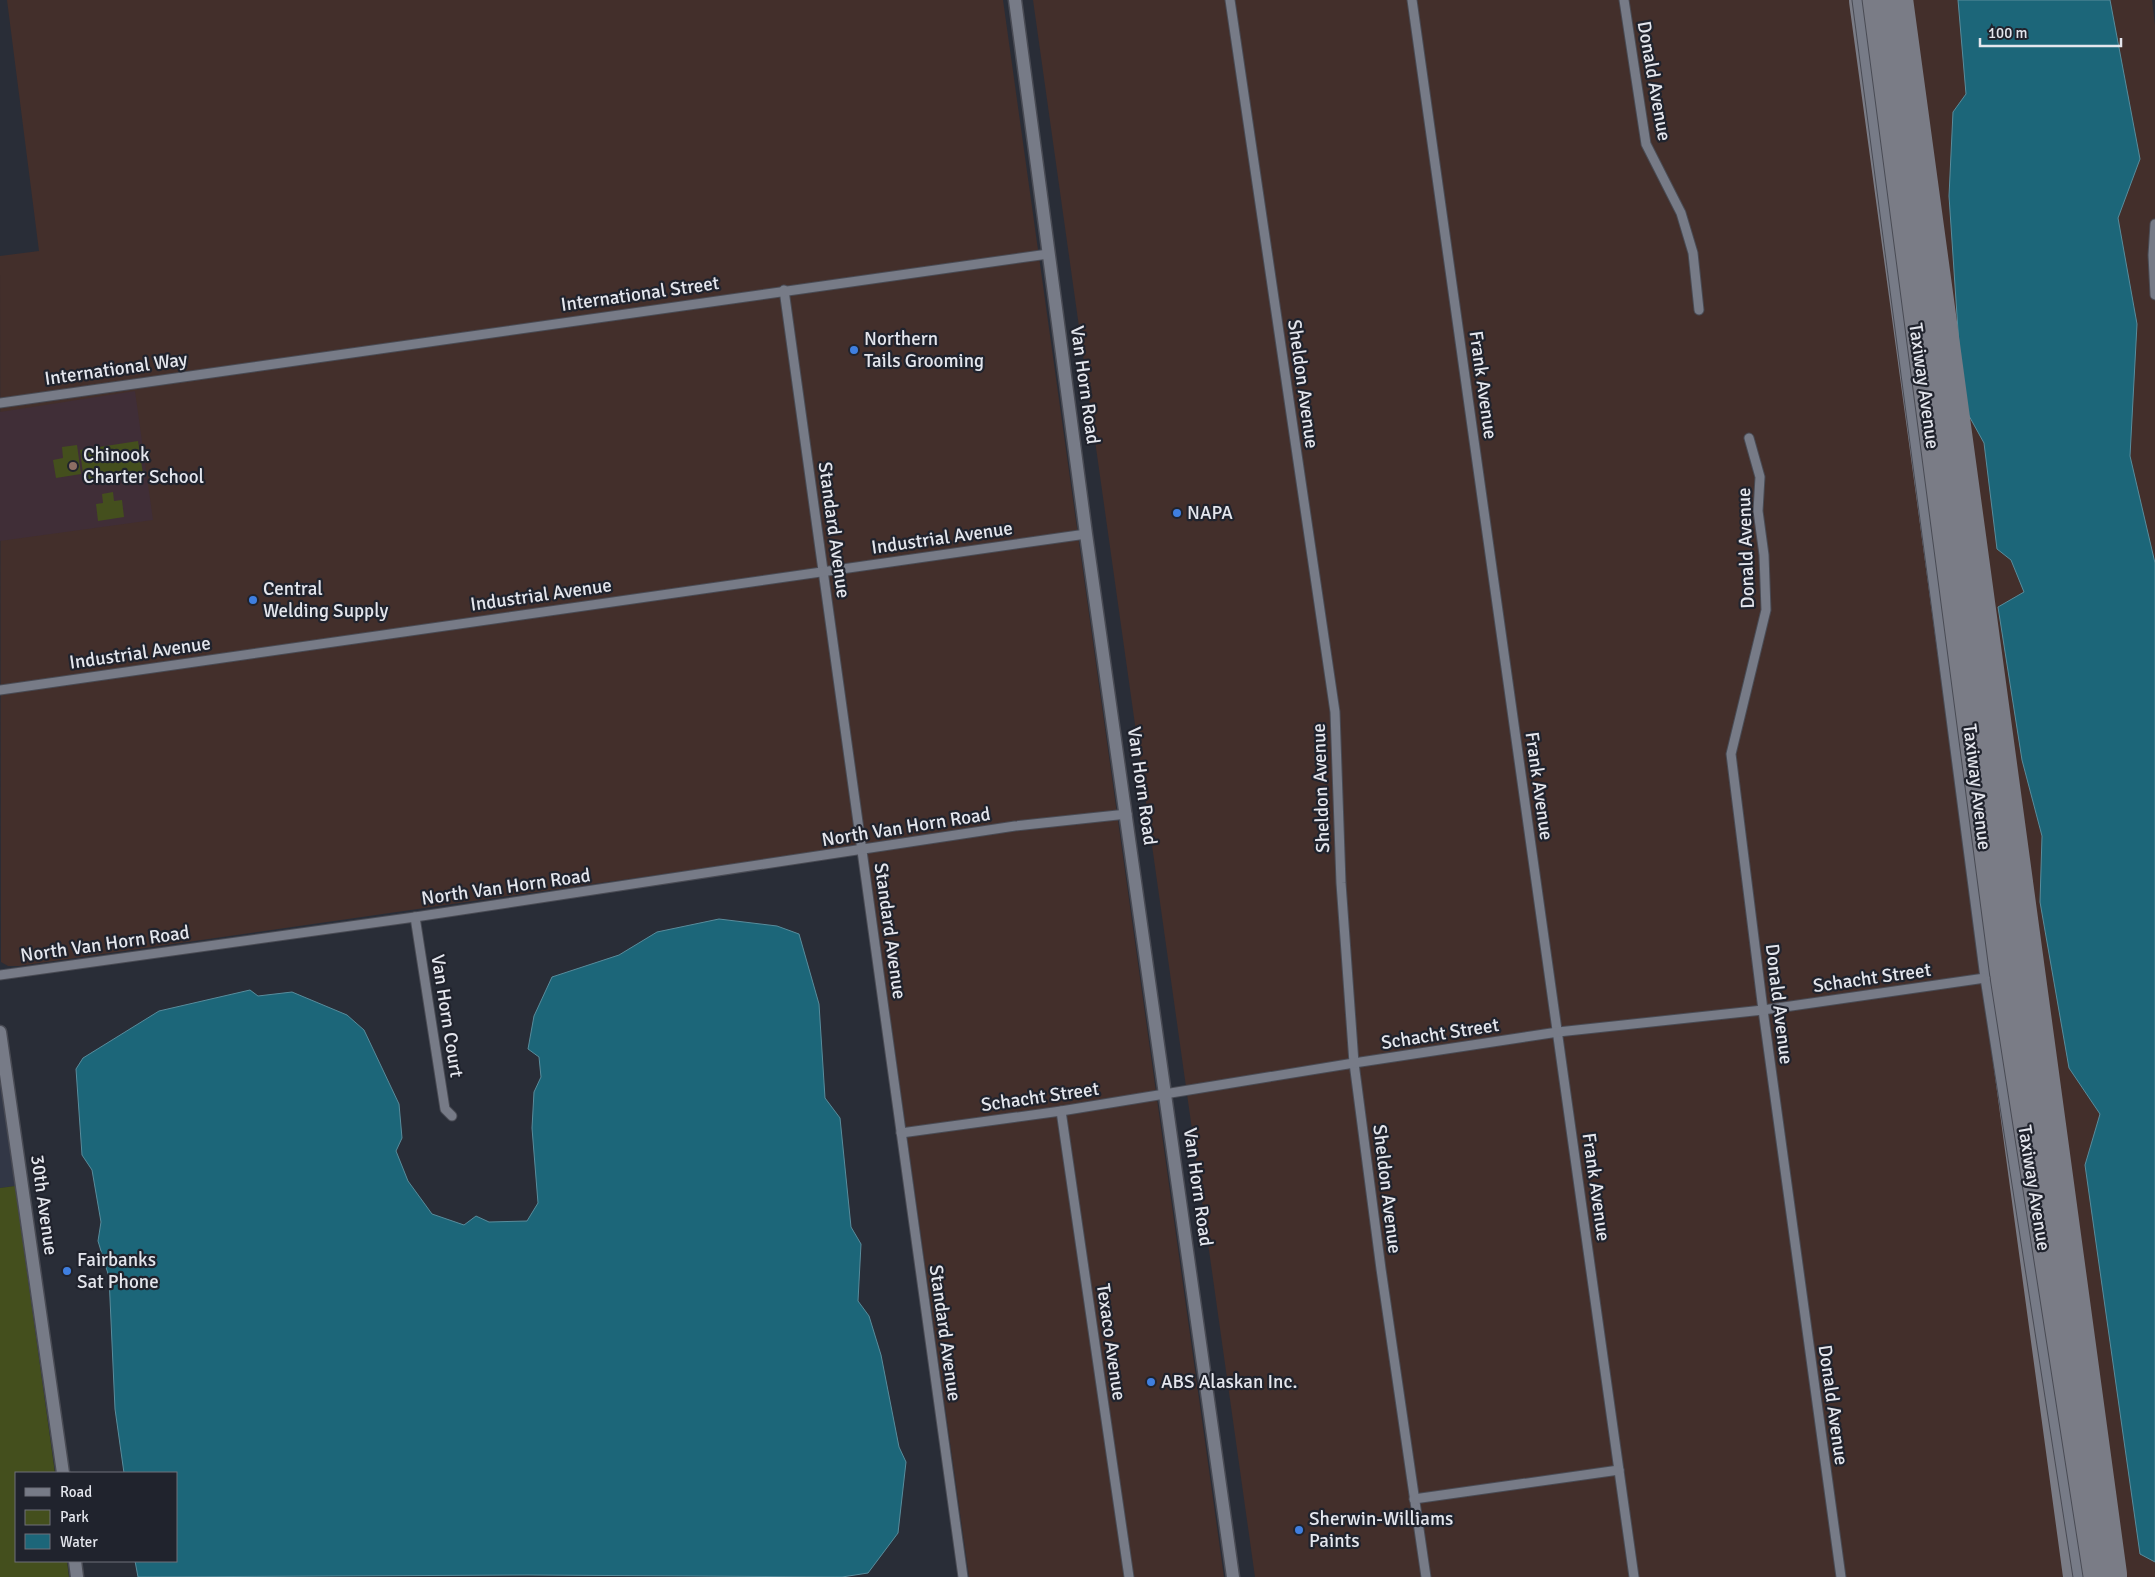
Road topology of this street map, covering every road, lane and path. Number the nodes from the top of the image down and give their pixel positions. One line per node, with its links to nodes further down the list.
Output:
1 (1016, 0): 7 (main road, Van Horn Road)
2 (1230, 0): 25 (street, Sheldon Avenue)
3 (1412, 0): 24 (street, Frank Avenue)
4 (1624, 0): 10 (street, Donald Avenue)
5 (1857, 0): 21 (street, Taxiway Avenue)
6 (2155, 224): 9 (street)
7 (1048, 254): 8 (street, International Street); 14 (main road, Van Horn Road)
8 (784, 290): 11 (street, International Street); 15 (street, Standard Avenue)
9 (2155, 295)
10 (1699, 310)
11 (236, 368): 12 (street, International Way)
12 (0, 403)
13 (1749, 438): 22 (street, Donald Avenue)
14 (1086, 534): 15 (street, Industrial Avenue); 17 (main road, Van Horn Road)
15 (824, 571): 16 (street, Industrial Avenue); 18 (street, Standard Avenue)
16 (0, 690)
17 (1127, 814): 18 (street, North Van Horn Road); 26 (main road, Van Horn Road)
18 (862, 851): 19 (street, North Van Horn Road); 29 (street, Standard Avenue)
19 (415, 917): 20 (street, North Van Horn Road); 28 (street, Van Horn Court)
20 (0, 975)
21 (1986, 978): 22 (street, Schacht Street); 41 (street, Taxiway Avenue)
22 (1763, 1010): 24 (street, Schacht Street); 40 (street, Donald Avenue)
23 (0, 1032): 31 (main road, 30th Avenue)
24 (1558, 1032): 25 (street, Schacht Street); 30 (street, Frank Avenue)
25 (1354, 1063): 26 (street, Schacht Street); 32 (street, Sheldon Avenue)
26 (1166, 1095): 27 (street, Schacht Street); 37 (main road, Van Horn Road)
27 (1062, 1111): 29 (street, Schacht Street); 36 (street, Texaco Avenue)
28 (452, 1116)
29 (901, 1133): 35 (street, Standard Avenue)
30 (1619, 1470): 32 (street); 39 (street, Frank Avenue)
31 (63, 1472)
32 (1414, 1499): 38 (street, Sheldon Avenue)
33 (75, 1562): 34 (main road)
34 (77, 1577)
35 (963, 1577)
36 (1129, 1577)
37 (1233, 1577)
38 (1426, 1577)
39 (1634, 1577)
40 (1841, 1577)
41 (2078, 1577)

